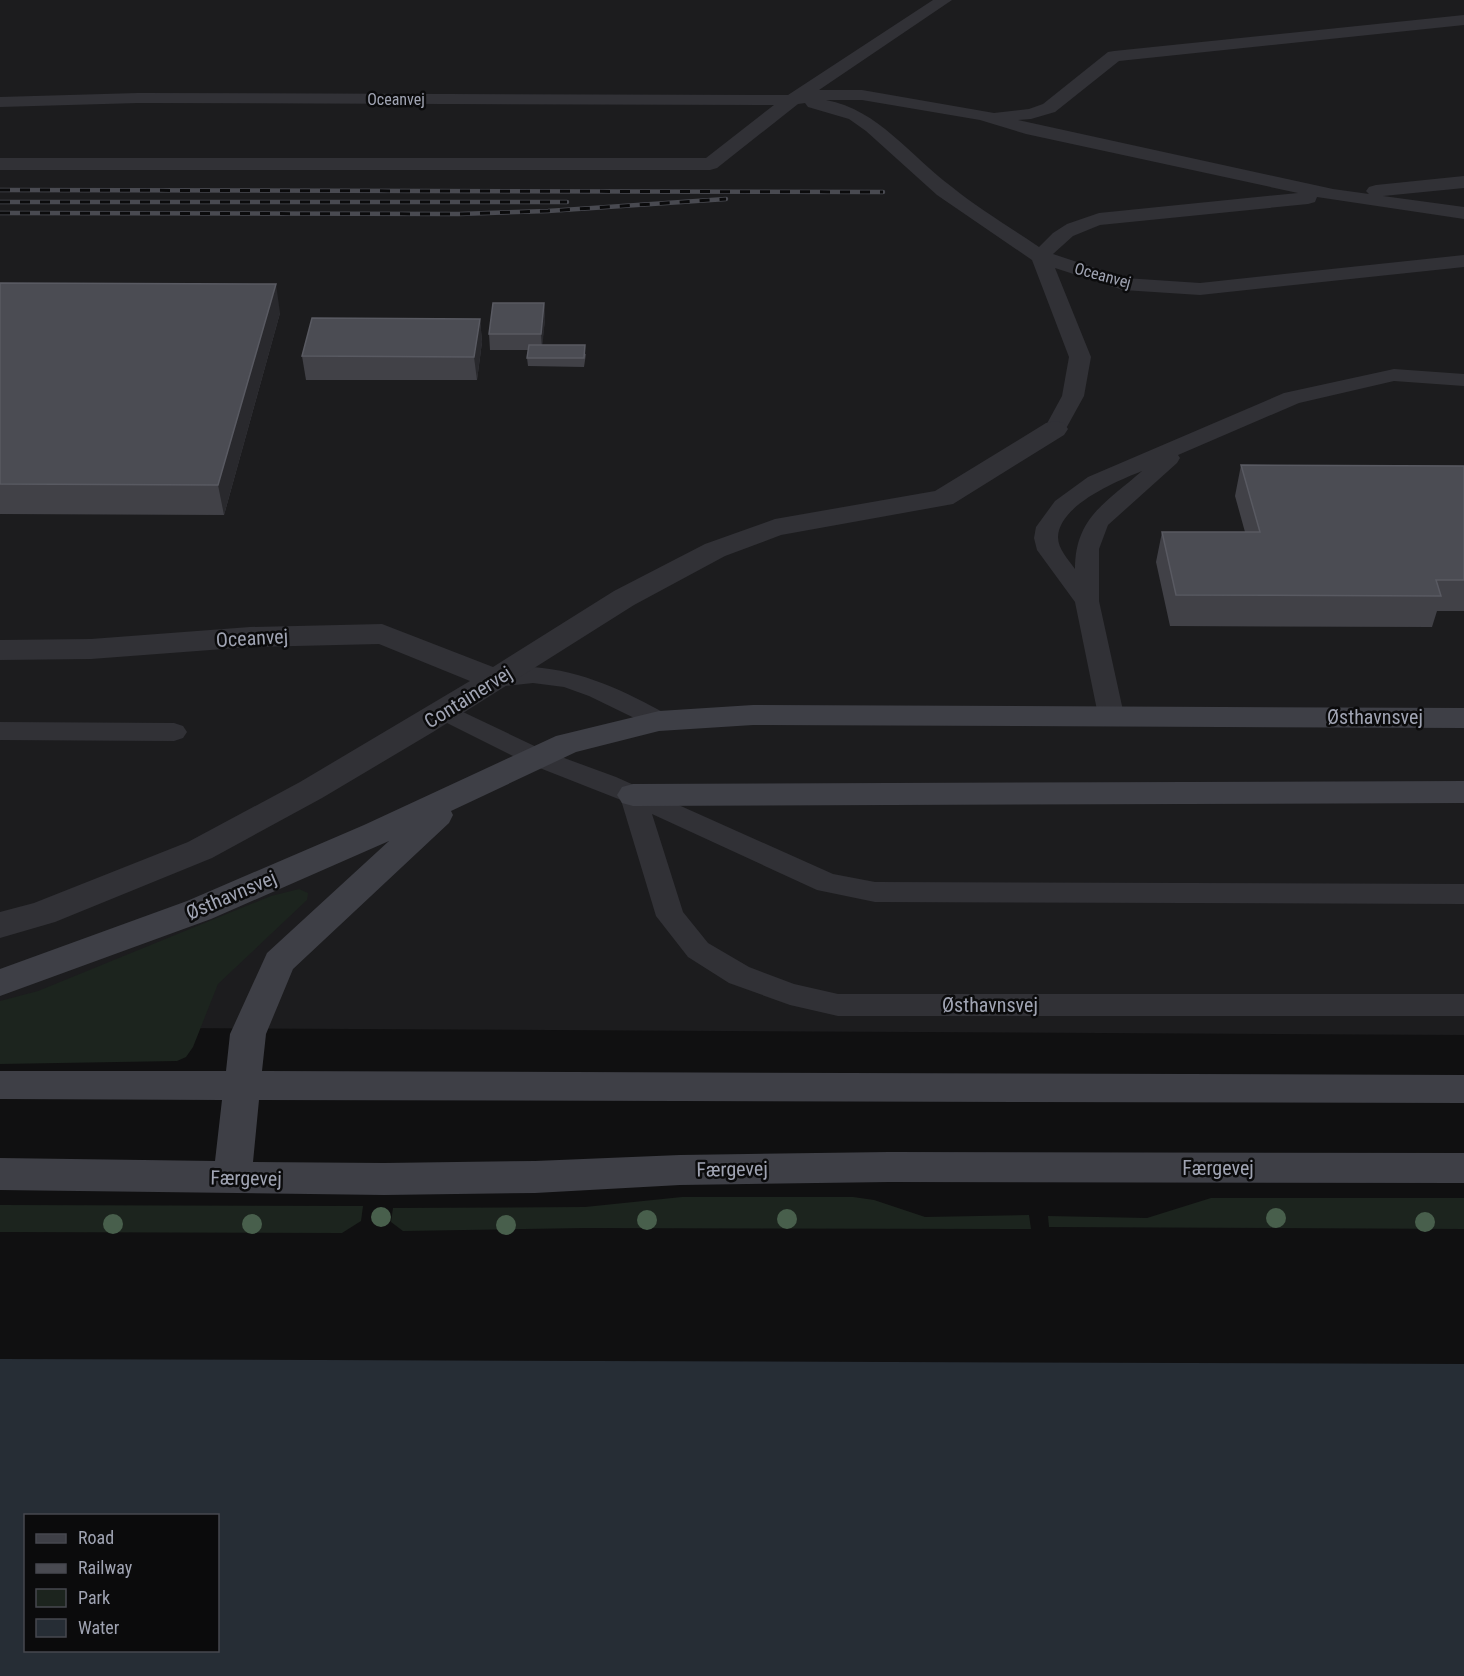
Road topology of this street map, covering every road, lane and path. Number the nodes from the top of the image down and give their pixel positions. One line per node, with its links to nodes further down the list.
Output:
1 (944, 0): 3 (lane)
2 (1464, 20): 5 (lane, Oceanvej)
3 (792, 100): 4 (lane, Oceanvej); 5 (lane, Oceanvej); 6 (lane); 10 (lane, Oceanvej)
4 (0, 102)
5 (983, 115): 8 (lane, Oceanvej)
6 (0, 164)
7 (1464, 182): 8 (lane)
8 (1333, 195): 9 (lane, Oceanvej); 10 (lane)
9 (1464, 213)
10 (1041, 257): 11 (lane, Oceanvej); 13 (lane)
11 (1464, 261)
12 (1464, 380): 14 (lane)
13 (1055, 429): 17 (street, Containervej)
14 (1183, 445): 15 (lane); 15 (lane)
15 (1087, 601): 19 (lane)
16 (0, 650): 17 (street, Oceanvej)
17 (495, 680): 18 (street, Containervej); 21 (lane)
18 (444, 711): 24 (lane); 29 (street, Containervej)
19 (1111, 715): 20 (street, Østhavnsvej); 21 (street, Østhavnsvej)
20 (1464, 718)
21 (659, 721): 24 (street, Østhavnsvej)
22 (0, 731): 23 (lane)
23 (174, 732)
24 (536, 757): 26 (street, Østhavnsvej); 27 (lane)
25 (1464, 792): 27 (street)
26 (458, 795): 30 (street, Østhavnsvej); 33 (street, Østhavnsvej)
27 (633, 795): 28 (lane); 31 (lane, Østhavnsvej)
28 (1464, 894)
29 (0, 925)
30 (0, 983)
31 (1464, 1005)
32 (0, 1085): 33 (street)
33 (242, 1085): 34 (street); 37 (street, Østhavnsvej)
34 (1464, 1089)
35 (1464, 1168): 37 (street, Færgevej)
36 (0, 1174): 37 (street, Færgevej)
37 (231, 1178)

